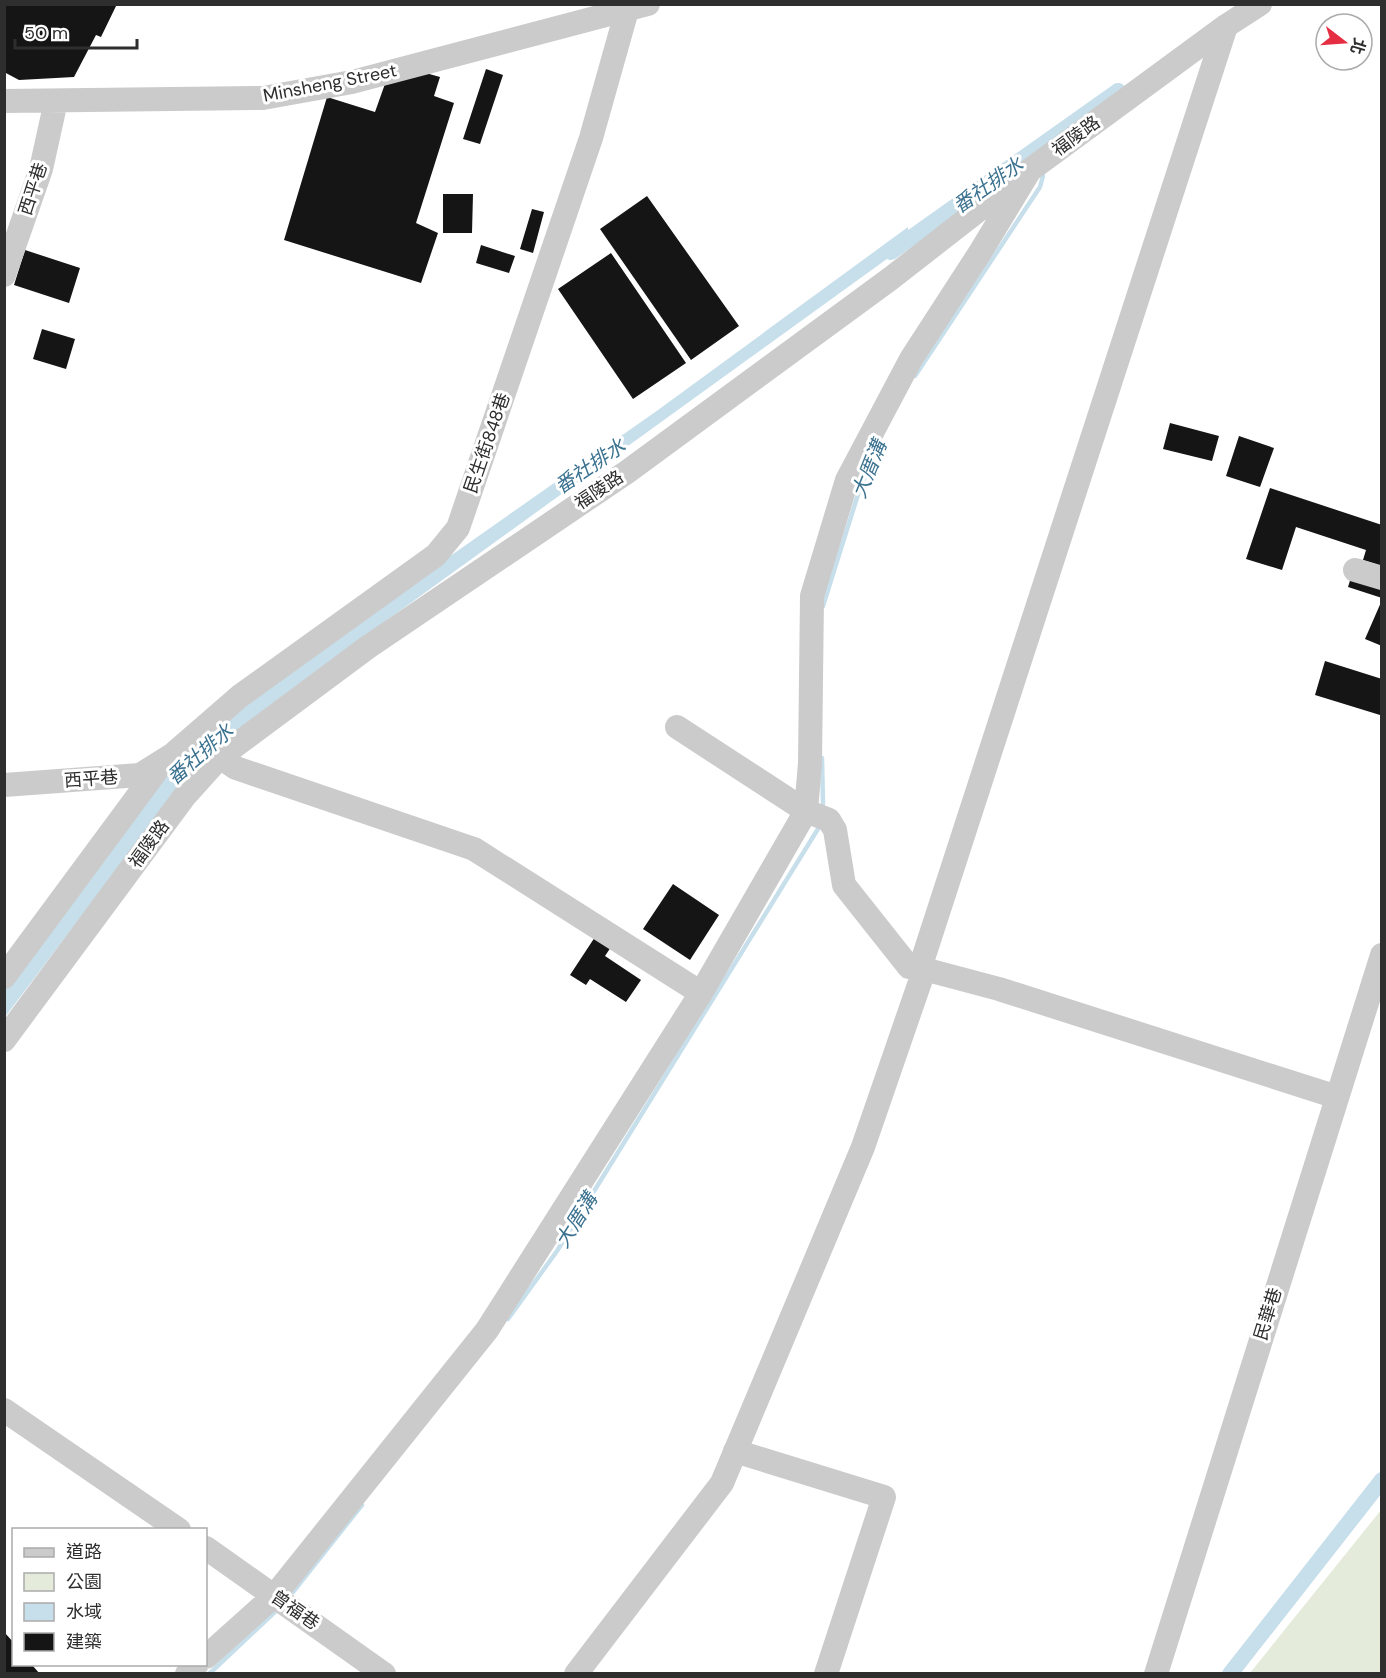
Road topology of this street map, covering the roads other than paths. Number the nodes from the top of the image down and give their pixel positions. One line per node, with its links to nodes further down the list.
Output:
1 (1260, 4): 3 (street, 福陵路)
2 (637, 7): 5 (street, Minsheng Street); 11 (street, 民生街848巷)
3 (1226, 26): 6 (street, 福陵路); 17 (street)
4 (4, 101): 5 (street, Minsheng Street)
5 (56, 101): 7 (street, 西平巷)
6 (1030, 170): 12 (street, 福陵路); 15 (street)
7 (4, 275)
8 (1355, 570): 9 (street)
9 (1382, 578)
10 (676, 727): 15 (street)
11 (168, 757): 13 (street); 14 (street, 西平巷); 18 (street)
12 (220, 757): 13 (street, 福陵路); 19 (street)
13 (199, 779): 20 (street, 福陵路)
14 (4, 785)
15 (806, 811): 17 (street); 19 (street)
16 (1382, 955): 21 (street, 民華巷)
17 (920, 968): 21 (street); 23 (street)
18 (4, 977)
19 (701, 993): 26 (street)
20 (4, 1040)
21 (1337, 1097): 31 (street, 民華巷)
22 (4, 1410): 24 (street)
23 (735, 1450): 29 (street); 30 (street)
24 (175, 1528)
25 (207, 1549): 26 (street, 曾福巷)
26 (274, 1595): 27 (street); 28 (street, 曾福巷)
27 (207, 1656)
28 (384, 1674)
29 (576, 1674)
30 (825, 1674)
31 (1156, 1674)

